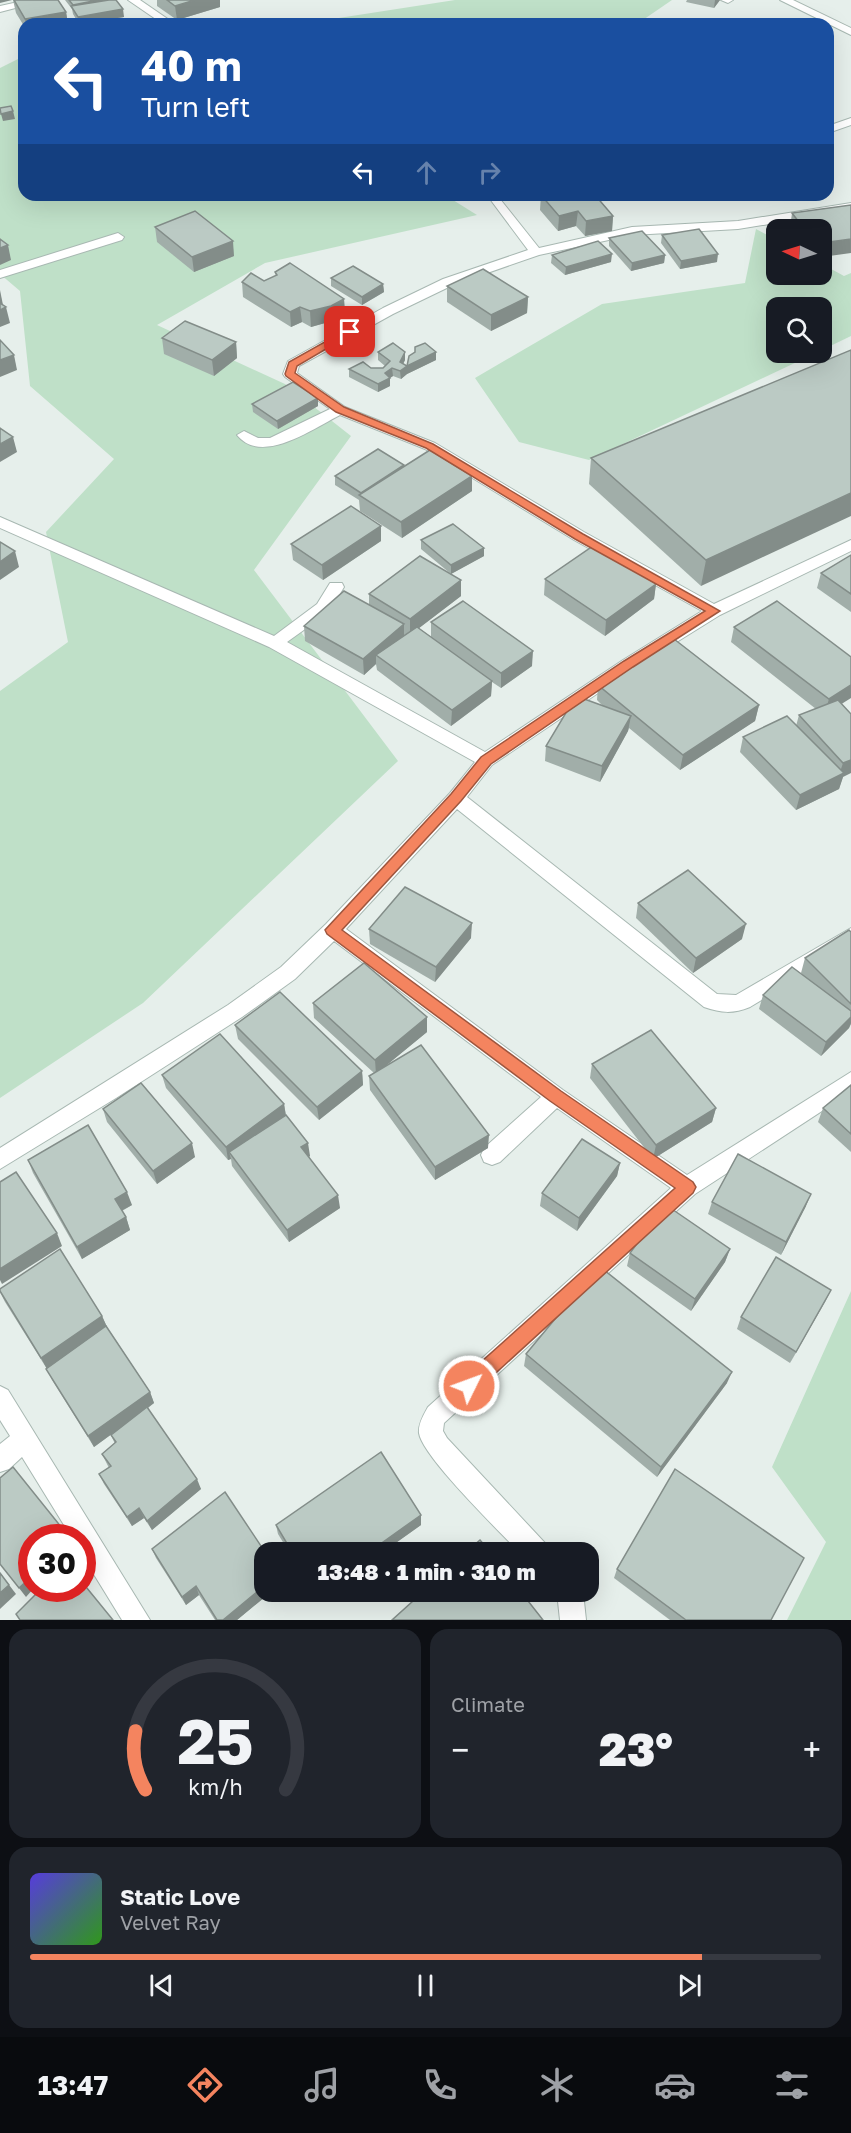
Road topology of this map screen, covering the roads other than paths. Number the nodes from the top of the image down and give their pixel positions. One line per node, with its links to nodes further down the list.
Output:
1 (41, 0): 4 (street)
2 (133, 0): 5 (street)
3 (785, 0): 6 (street)
4 (0, 9)
5 (161, 18)
6 (822, 18)
7 (834, 24): 8 (street)
8 (851, 32)
9 (851, 121): 10 (street)
10 (834, 128)
11 (498, 201): 14 (street)
12 (851, 207): 14 (street)
13 (118, 237): 15 (street)
14 (536, 252): 16 (street)
15 (0, 274)
16 (340, 410): 17 (street); 21 (street)
17 (244, 435)
18 (0, 522): 22 (street)
19 (851, 545): 21 (street)
20 (336, 587): 22 (street)
21 (714, 611): 23 (street)
22 (274, 643): 23 (street)
23 (486, 760): 24 (street)
24 (456, 798): 25 (street); 26 (street)
25 (333, 930): 28 (street); 30 (street)
26 (851, 936)
27 (851, 1081): 31 (street)
28 (556, 1096): 29 (street); 31 (street)
29 (492, 1155)
30 (0, 1159)
31 (687, 1187): 35 (street)
32 (0, 1398): 33 (street)
33 (24, 1439): 34 (street); 37 (street)
34 (0, 1460)
35 (527, 1542)
36 (571, 1602): 38 (street)
37 (137, 1620)
38 (573, 1620)

